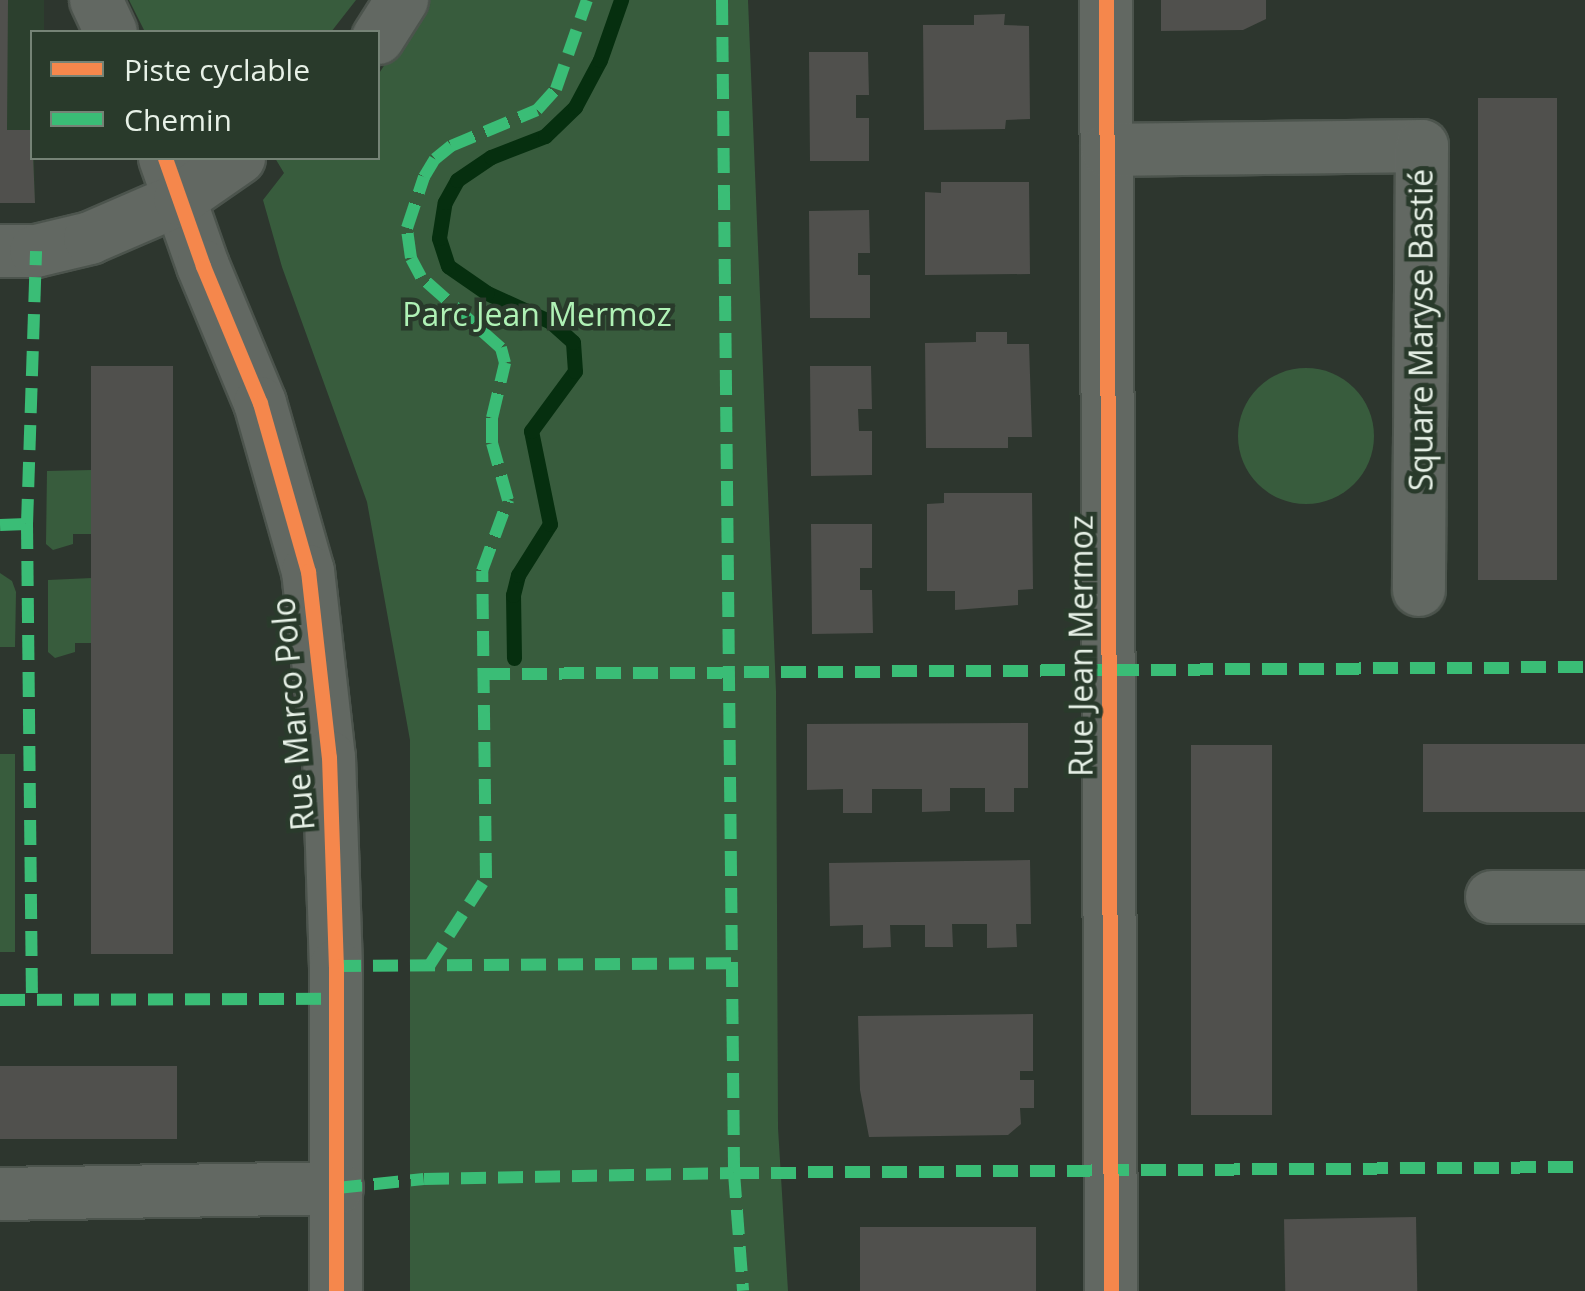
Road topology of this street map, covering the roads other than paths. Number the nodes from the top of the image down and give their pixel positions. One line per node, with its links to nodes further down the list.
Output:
1 (96, 0): 4 (street)
2 (402, 0): 5 (street)
3 (1106, 0): 6 (street, Rue Jean Mermoz)
4 (111, 30)
5 (380, 35)
6 (1106, 150): 10 (street, Square Maryse Bastié); 16 (street, Rue Jean Mermoz)
7 (232, 160): 8 (street)
8 (173, 178): 9 (street); 13 (street, Rue Marco Polo)
9 (0, 251)
10 (1419, 590)
11 (1492, 897): 12 (street)
12 (1585, 897)
13 (336, 1188): 14 (street); 15 (street, Rue Marco Polo)
14 (0, 1194)
15 (336, 1291)
16 (1111, 1291)

